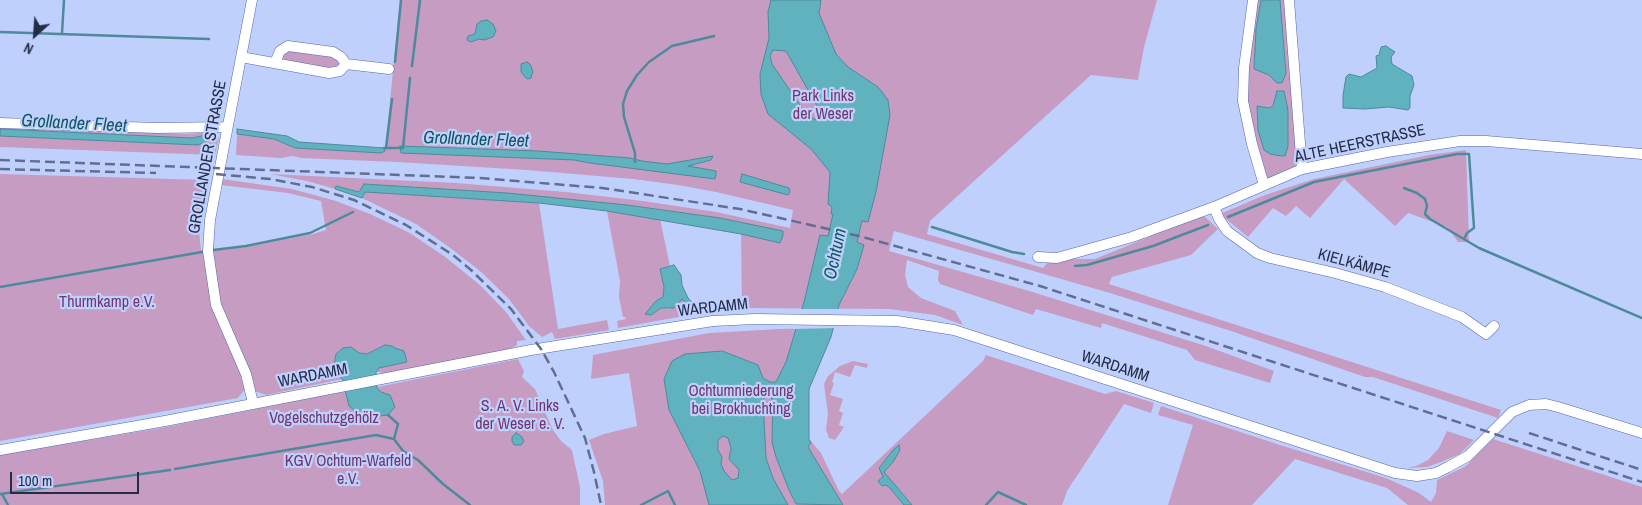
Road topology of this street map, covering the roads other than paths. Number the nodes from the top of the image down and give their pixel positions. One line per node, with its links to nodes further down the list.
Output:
1 (252, 0): 4 (street, GROLLANDER STRASSE)
2 (1253, 0): 12 (street)
3 (1289, 0): 11 (street)
4 (241, 57): 5 (street); 9 (street, GROLLANDER STRASSE)
5 (275, 63): 6 (street); 6 (street)
6 (346, 64): 7 (street)
7 (389, 69)
8 (0, 122): 9 (street)
9 (227, 127): 16 (street, GROLLANDER STRASSE)
10 (1642, 154): 11 (street, ALTE HEERSTRASSE)
11 (1302, 169): 12 (street, ALTE HEERSTRASSE)
12 (1264, 185): 13 (street, ALTE HEERSTRASSE)
13 (1214, 207): 14 (street, ALTE HEERSTRASSE); 15 (street, KIELKÄMPE)
14 (1038, 257)
15 (1494, 326)
16 (253, 403): 17 (street, WARDAMM); 18 (street, WARDAMM)
17 (1642, 433)
18 (0, 450)

